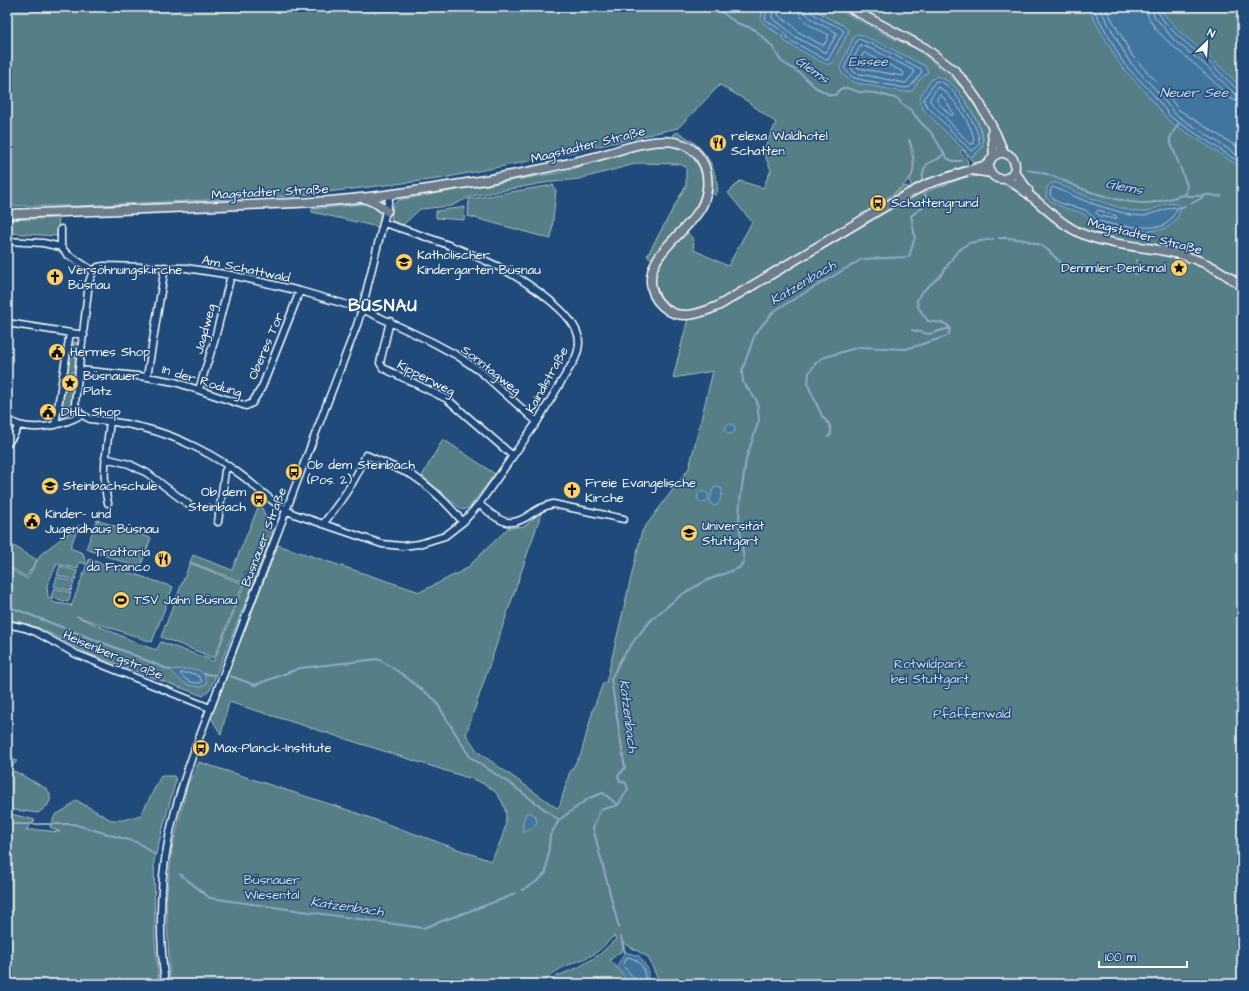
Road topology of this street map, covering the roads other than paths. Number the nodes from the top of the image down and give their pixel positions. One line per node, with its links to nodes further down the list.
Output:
1 (848, 7): 2 (main road)
2 (992, 129): 3 (main road); 4 (main road)
3 (1004, 153): 4 (main road); 7 (main road)
4 (994, 156): 5 (main road)
5 (989, 164): 6 (main road, Magstadter Straße); 8 (main road)
6 (972, 170): 8 (main road, Magstadter Straße); 10 (main road, Magstadter Straße)
7 (1014, 171): 9 (main road); 12 (main road, Magstadter Straße)
8 (991, 173): 9 (main road)
9 (1006, 179): 12 (main road, Magstadter Straße)
10 (390, 195): 11 (main road, Magstadter Straße); 13 (street, Büsnauer Straße)
11 (363, 198): 13 (main road); 14 (main road, Magstadter Straße)
12 (1042, 207): 22 (main road, Magstadter Straße)
13 (387, 211): 15 (street, Büsnauer Straße)
14 (7, 214)
15 (384, 223): 24 (street, Büsnauer Straße); 36 (street, Kaindlstraße)
16 (61, 229): 18 (street)
17 (7, 241): 18 (street)
18 (61, 247): 20 (street)
19 (164, 267): 20 (street, Am Schattwald); 21 (street, Am Schattwald); 30 (street)
20 (93, 271): 28 (street)
21 (230, 275): 23 (street, Am Schattwald); 31 (street, Jagdweg)
22 (1242, 287)
23 (300, 291): 24 (street, Am Schattwald); 32 (street, Oberes Tor)
24 (362, 309): 25 (street, Sonntagweg); 46 (street, Büsnauer Straße)
25 (390, 321): 36 (street, Sonntagweg); 40 (street, Kipperweg)
26 (7, 323): 27 (street)
27 (70, 333): 28 (street); 38 (street)
28 (84, 335): 29 (street)
29 (79, 370): 30 (street, In der Rodung); 33 (street)
30 (147, 376): 31 (street, In der Rodung)
31 (199, 389): 32 (street, In der Rodung)
32 (246, 406)
33 (81, 415): 35 (street); 38 (street)
34 (7, 420): 37 (street)
35 (110, 421): 41 (street); 42 (street)
36 (536, 422): 40 (street, Kaindlstraße)
37 (19, 425): 38 (street); 39 (street)
38 (55, 425)
39 (7, 444)
40 (513, 456): 45 (street, Kaindlstraße)
41 (105, 458): 43 (street); 44 (street)
42 (228, 467): 46 (street); 48 (street)
43 (108, 503)
44 (188, 504)
45 (479, 504): 47 (street); 49 (street, Kaindlstraße)
46 (286, 510): 50 (street, Kaindlstraße); 52 (street, Büsnauer Straße)
47 (624, 519)
48 (218, 522)
49 (463, 522): 50 (street, Kaindlstraße); 50 (street)
50 (323, 524)
51 (7, 624): 52 (street, Heisenbergstraße)
52 (210, 708): 53 (street, Büsnauer Straße)
53 (165, 984)

